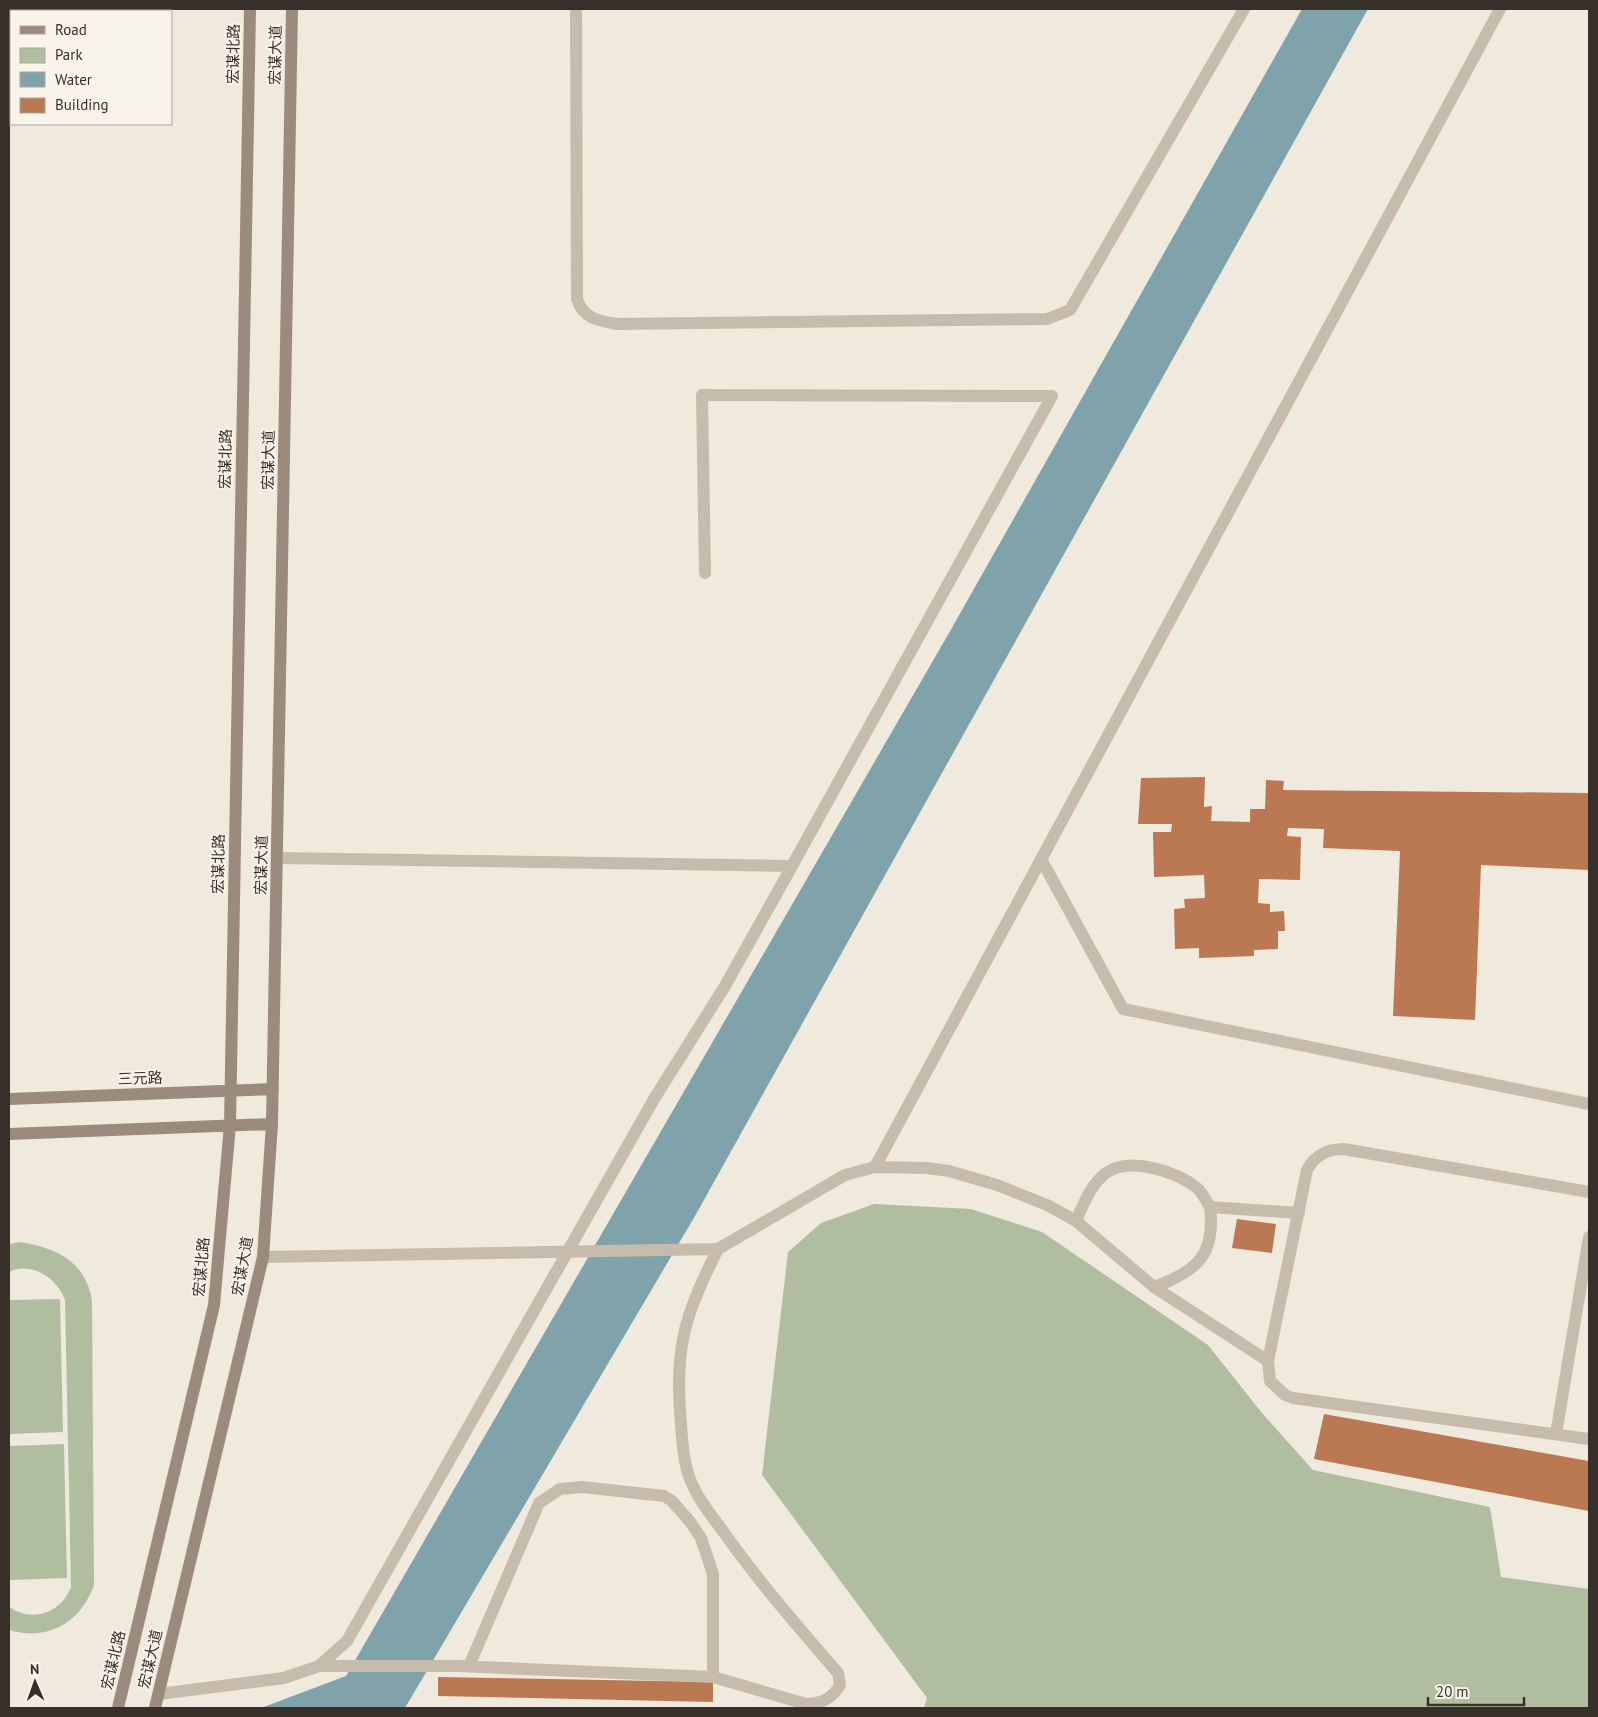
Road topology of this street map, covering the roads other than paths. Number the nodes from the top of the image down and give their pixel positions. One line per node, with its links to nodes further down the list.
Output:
1 (250, 9): 11 (main road, 宏谋北路)
2 (292, 9): 7 (main road, 宏谋大道)
3 (576, 9): 4 (street)
4 (1244, 9)
5 (1500, 9): 8 (street)
6 (705, 573): 9 (street)
7 (278, 858): 9 (street); 10 (main road, 宏谋大道)
8 (1041, 859): 13 (street); 17 (street)
9 (792, 866): 24 (street)
10 (273, 1089): 11 (main road, 三元路); 14 (main road, 宏谋大道)
11 (230, 1091): 12 (main road, 三元路); 15 (main road, 宏谋北路)
12 (9, 1099)
13 (1589, 1104)
14 (272, 1124): 15 (main road); 25 (main road, 宏谋大道)
15 (230, 1125): 16 (main road); 34 (main road, 宏谋北路)
16 (9, 1134)
17 (875, 1167): 21 (street); 23 (street)
18 (1589, 1192): 20 (street)
19 (1210, 1207): 20 (street); 21 (street); 26 (street)
20 (1299, 1213): 27 (street)
21 (1076, 1221): 26 (street)
22 (1589, 1237): 28 (street)
23 (718, 1249): 24 (street); 32 (street)
24 (567, 1253): 25 (street); 30 (street)
25 (263, 1257): 33 (main road, 宏谋大道)
26 (1154, 1286): 27 (street)
27 (1268, 1360): 28 (street)
28 (1556, 1434): 29 (street)
29 (1589, 1439)
30 (319, 1666): 31 (street); 33 (street)
31 (464, 1666): 32 (street); 32 (street)
32 (713, 1677)
33 (159, 1694): 35 (main road, 宏谋大道)
34 (118, 1708)
35 (155, 1708)

